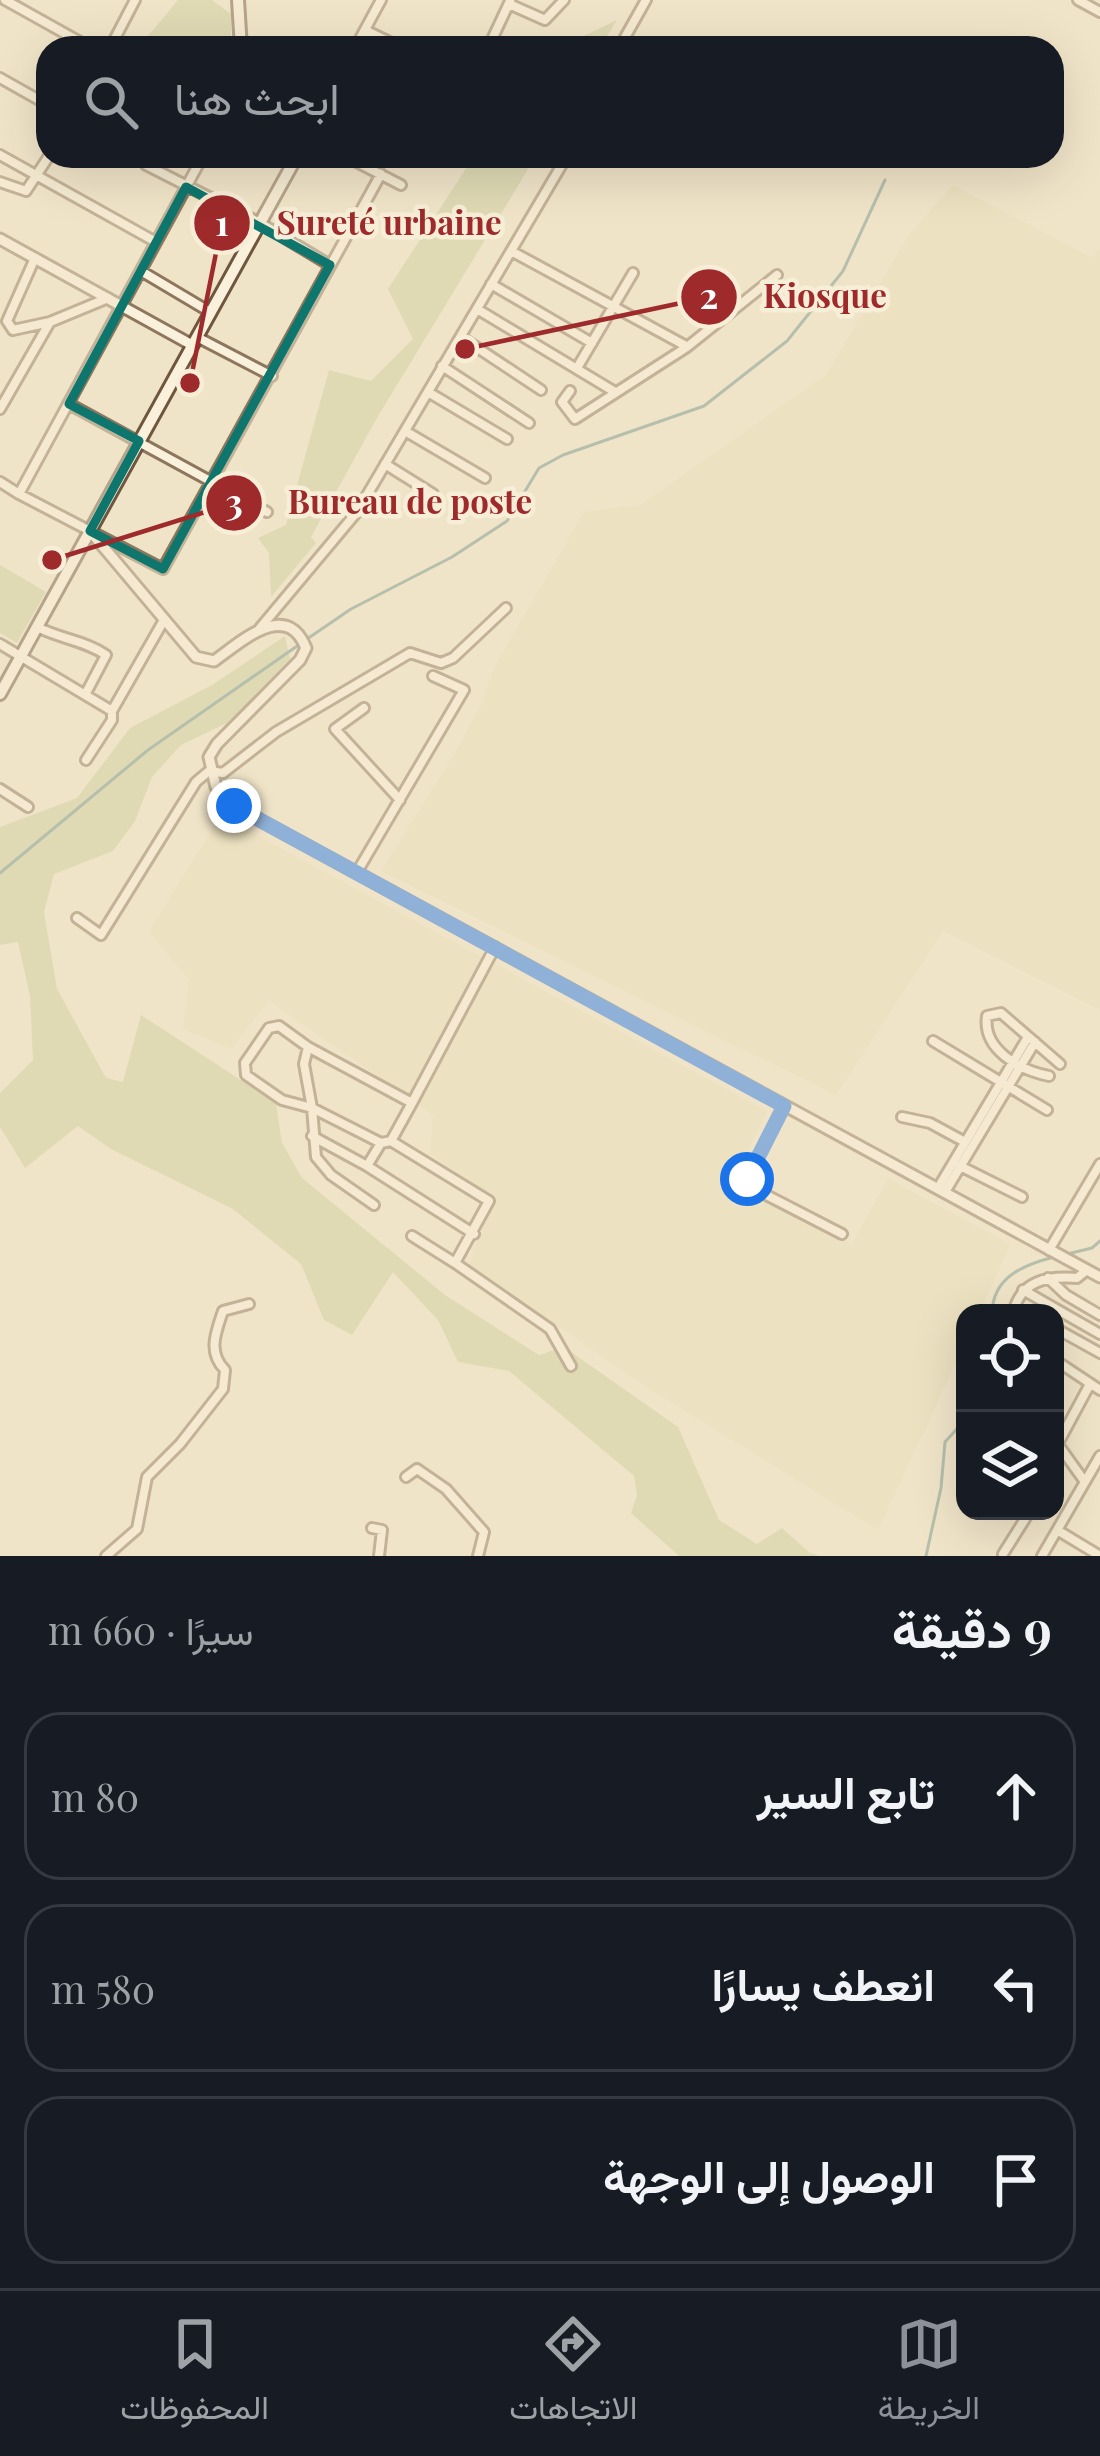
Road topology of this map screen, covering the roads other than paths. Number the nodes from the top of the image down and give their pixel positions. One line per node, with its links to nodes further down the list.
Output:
1 (5, 0): 11 (street)
2 (135, 0): 12 (street)
3 (238, 0): 13 (main road)
4 (381, 0): 10 (street)
5 (563, 0): 8 (street)
6 (646, 0): 17 (street)
7 (1078, 0): 9 (street)
8 (510, 2): 16 (street)
9 (1100, 12)
10 (364, 30): 14 (street); 15 (street)
11 (70, 36)
12 (116, 36)
13 (241, 36)
14 (361, 36)
15 (377, 36)
16 (494, 36)
17 (626, 36)
18 (0, 78): 19 (street)
19 (36, 98)
20 (0, 155): 28 (street)
21 (42, 168): 28 (street)
22 (151, 168): 31 (street)
23 (196, 168): 31 (street)
24 (290, 168): 32 (main road)
25 (368, 168): 27 (street)
26 (560, 168): 35 (street)
27 (380, 174): 30 (street); 37 (street)
28 (38, 176): 29 (street); 34 (street)
29 (0, 182)
30 (401, 185)
31 (186, 187): 32 (street); 34 (street)
32 (260, 223): 37 (street); 46 (main road)
33 (0, 238): 36 (street)
34 (156, 242): 38 (street)
35 (511, 250): 41 (street); 44 (street)
36 (35, 258): 42 (street); 47 (street)
37 (330, 266): 54 (street)
38 (141, 271): 43 (street); 46 (street)
39 (633, 273): 44 (street)
40 (777, 275): 51 (street)
41 (491, 284): 45 (street); 50 (street)
42 (108, 298): 43 (street); 47 (street)
43 (122, 306): 49 (street); 59 (street)
44 (613, 307): 50 (street); 51 (street)
45 (477, 309): 48 (street); 53 (street)
46 (210, 312): 49 (main road)
47 (50, 322): 60 (street)
48 (461, 337): 52 (street); 55 (street)
49 (195, 341): 54 (street); 64 (main road)
50 (592, 343): 53 (street)
51 (687, 347): 58 (street)
52 (442, 366): 57 (street); 61 (street)
53 (577, 368): 58 (street)
54 (272, 376): 68 (street)
55 (541, 390)
56 (570, 391): 58 (street)
57 (428, 392): 62 (street); 63 (street)
58 (615, 392)
59 (69, 404): 64 (street); 69 (street)
60 (0, 409)
61 (530, 423)
62 (405, 431): 65 (street); 66 (street)
63 (507, 439)
64 (140, 441): 68 (street); 72 (main road)
65 (385, 464): 70 (street); 76 (street)
66 (485, 478)
67 (0, 482): 69 (street)
68 (212, 482): 71 (street); 72 (street)
69 (19, 494): 72 (street)
70 (433, 494)
71 (267, 512)
72 (90, 531): 74 (street); 75 (main road)
73 (506, 608): 85 (street)
74 (164, 620): 76 (street); 83 (street)
75 (37, 627): 78 (main road); 81 (street)
76 (259, 629): 85 (street)
77 (0, 644): 78 (street)
78 (21, 656): 80 (main road); 81 (street)
79 (433, 676): 87 (street)
80 (0, 694)
81 (86, 695): 83 (street)
82 (364, 708): 87 (street)
83 (112, 711): 84 (street)
84 (86, 760)
85 (209, 771): 89 (street); 90 (street)
86 (0, 789): 88 (street)
87 (400, 800): 89 (street)
88 (28, 807)
89 (357, 872): 91 (street)
90 (77, 919)
91 (495, 947): 99 (street); 100 (street)
92 (1031, 1040): 95 (street); 95 (street); 96 (street)
93 (933, 1041): 98 (street)
94 (308, 1046): 99 (street); 101 (street); 101 (street)
95 (1017, 1063): 97 (street); 98 (street)
96 (1060, 1064)
97 (1049, 1076)
98 (1005, 1084): 102 (street); 106 (street)
99 (412, 1103): 105 (street)
100 (784, 1106): 110 (street); 114 (street)
101 (313, 1108): 104 (street); 105 (street)
102 (1047, 1110)
103 (902, 1117): 106 (street)
104 (312, 1136): 109 (street); 112 (street)
105 (386, 1142): 109 (street); 113 (street)
106 (969, 1144): 107 (street)
107 (957, 1164): 110 (street); 111 (street)
108 (1100, 1164): 116 (street)
109 (367, 1166): 113 (street)
110 (942, 1190): 116 (street)
111 (1022, 1197)
112 (374, 1205)
113 (474, 1234): 117 (street)
114 (842, 1234)
115 (412, 1235): 117 (street)
116 (1053, 1252): 118 (street)
117 (455, 1263): 128 (street)
118 (1082, 1267): 119 (street); 120 (street)
119 (1100, 1276)
120 (1048, 1278): 121 (street); 124 (street)
121 (1023, 1290): 123 (street); 126 (street)
122 (249, 1304): 142 (street)
123 (1016, 1304)
124 (1100, 1315)
125 (1064, 1333): 127 (street)
126 (1100, 1334)
127 (1100, 1353)
128 (571, 1366)
129 (1064, 1366): 130 (street)
130 (1090, 1384): 131 (street); 132 (street)
131 (1100, 1390)
132 (1064, 1428)
133 (1064, 1453): 136 (street)
134 (1100, 1456): 136 (street)
135 (406, 1477): 144 (street)
136 (1085, 1482): 137 (street)
137 (1066, 1514): 140 (street)
138 (1025, 1520): 141 (street)
139 (371, 1528): 143 (street)
140 (1057, 1529): 145 (street); 146 (street)
141 (1004, 1554)
142 (106, 1556)
143 (379, 1556)
144 (478, 1556)
145 (1042, 1556)
146 (1100, 1556)

